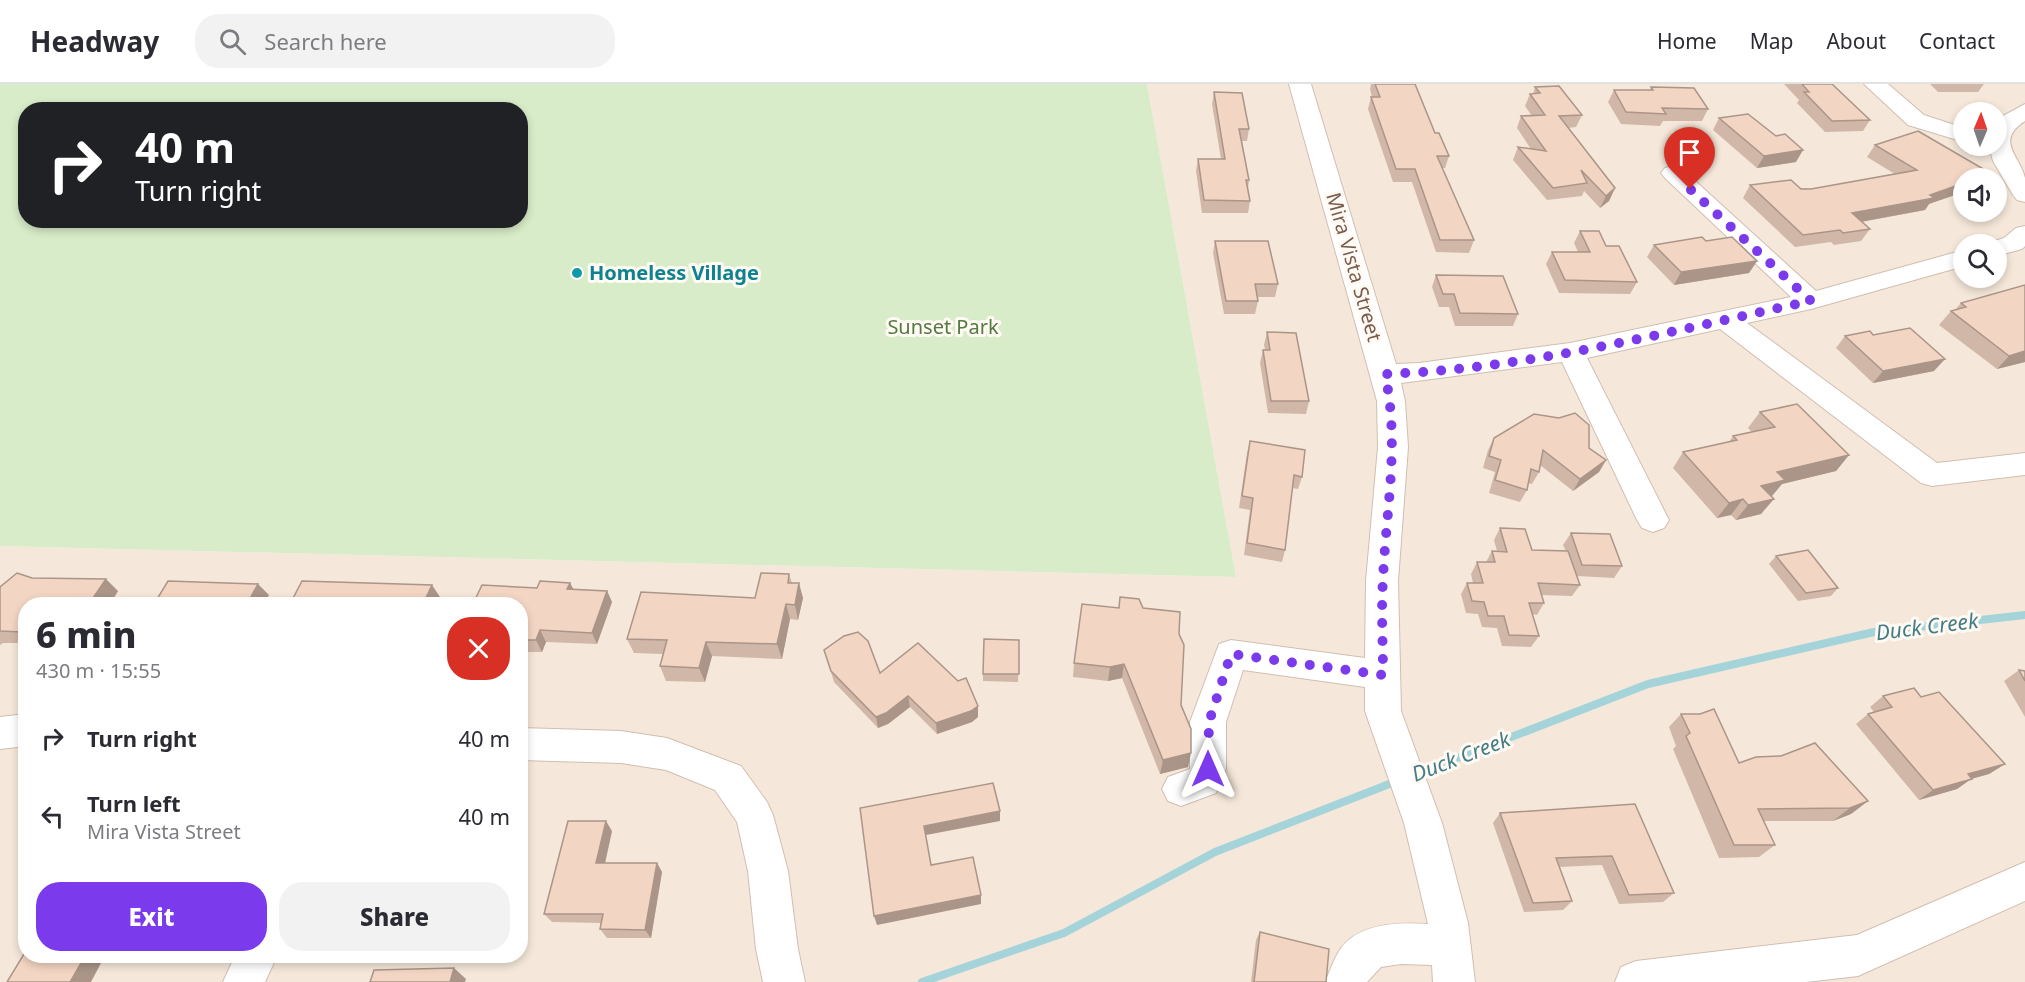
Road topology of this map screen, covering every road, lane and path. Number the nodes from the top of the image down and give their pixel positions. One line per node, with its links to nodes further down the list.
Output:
1 (1300, 84): 15 (street, Mira Vista Street)
2 (1875, 84): 5 (street)
3 (2025, 111): 4 (street)
4 (2007, 125)
5 (1953, 132)
6 (2000, 156): 8 (street)
7 (1673, 174): 12 (street)
8 (2025, 195)
9 (2025, 233): 10 (street)
10 (2007, 245)
11 (1953, 261): 12 (street)
12 (1811, 301): 13 (street)
13 (1724, 320): 14 (street); 16 (street)
14 (1570, 352): 15 (street); 17 (street)
15 (1385, 374): 18 (street, Mira Vista Street)
16 (2025, 464)
17 (1653, 520)
18 (1383, 675): 22 (street); 25 (street, Mira Vista Street)
19 (18, 731): 20 (street)
20 (0, 733)
21 (528, 744): 26 (street)
22 (1181, 789)
23 (2023, 886): 29 (street)
24 (253, 963): 27 (street)
25 (1453, 964): 28 (street)
26 (781, 966)
27 (244, 982)
28 (1346, 982)
29 (1636, 982)

